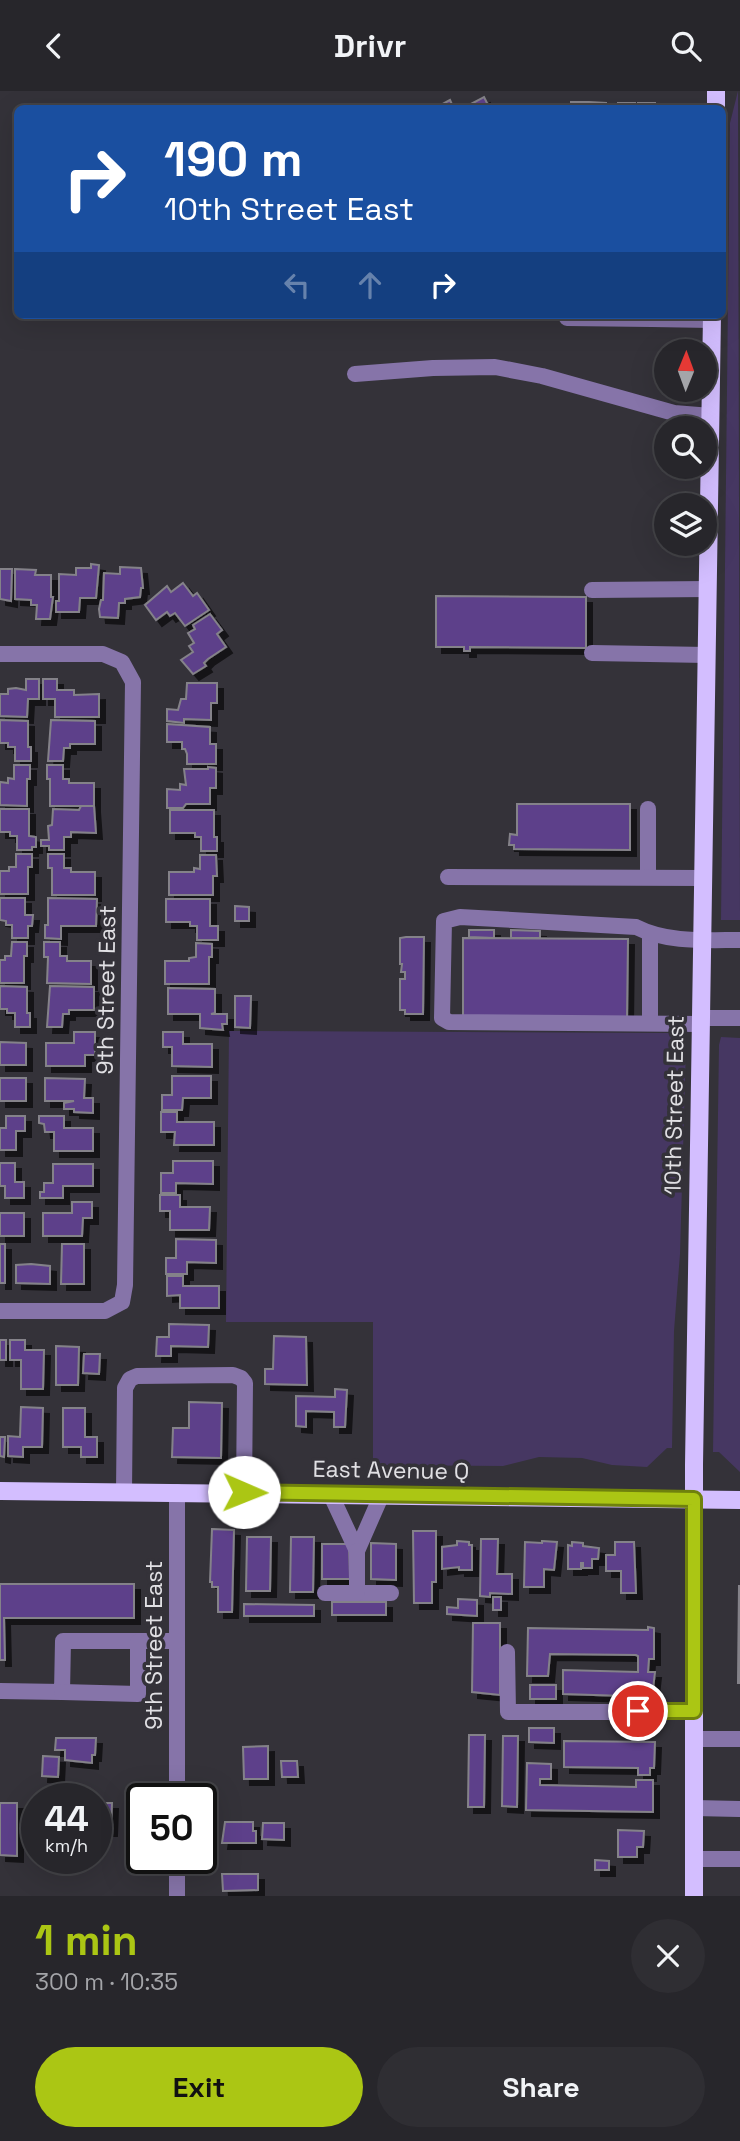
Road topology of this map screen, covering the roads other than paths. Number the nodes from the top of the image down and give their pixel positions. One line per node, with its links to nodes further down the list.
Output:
1 (712, 319): 3 (main road, 10th Street East)
2 (355, 373): 3 (street)
3 (711, 416)
4 (710, 479): 5 (main road, 10th Street East)
5 (708, 589): 6 (street); 9 (main road, 10th Street East)
6 (592, 590)
7 (592, 653): 9 (street)
8 (0, 654): 20 (street, 9th Street East)
9 (706, 655): 13 (main road, 10th Street East)
10 (648, 809): 12 (street)
11 (448, 877): 12 (street)
12 (648, 877): 13 (street)
13 (702, 878): 15 (main road, 10th Street East)
14 (650, 935): 15 (street); 19 (street); 19 (street)
15 (701, 940): 16 (street); 18 (main road, 10th Street East)
16 (740, 940)
17 (740, 1018): 18 (street)
18 (700, 1021): 19 (street); 27 (main road, 10th Street East)
19 (650, 1023)
20 (0, 1311)
21 (0, 1491): 22 (main road, East Avenue Q)
22 (124, 1492): 23 (main road, East Avenue Q); 24 (street)
23 (177, 1492): 24 (main road, East Avenue Q); 33 (street, 9th Street East)
24 (244, 1492): 25 (main road, East Avenue Q)
25 (330, 1493): 26 (main road, East Avenue Q); 29 (street)
26 (382, 1494): 27 (main road, East Avenue Q); 29 (street)
27 (694, 1499): 28 (main road, East Avenue Q); 38 (main road, 10th Street East)
28 (740, 1500)
29 (357, 1551): 31 (street)
30 (326, 1593): 31 (street)
31 (357, 1593): 32 (street)
32 (391, 1593)
33 (177, 1641): 34 (street); 41 (street, 9th Street East)
34 (138, 1642): 37 (street); 37 (street)
35 (507, 1652): 38 (street)
36 (0, 1691): 37 (street)
37 (62, 1692)
38 (694, 1711): 39 (main road, 10th Street East)
39 (694, 1739): 40 (street); 42 (main road, 10th Street East)
40 (740, 1739)
41 (177, 1783)
42 (694, 1808): 43 (street); 44 (main road, 10th Street East)
43 (739, 1809)
44 (694, 1859): 45 (street); 48 (main road, 10th Street East)
45 (740, 1859)
46 (177, 1874): 47 (street)
47 (177, 1896)
48 (694, 1896)

